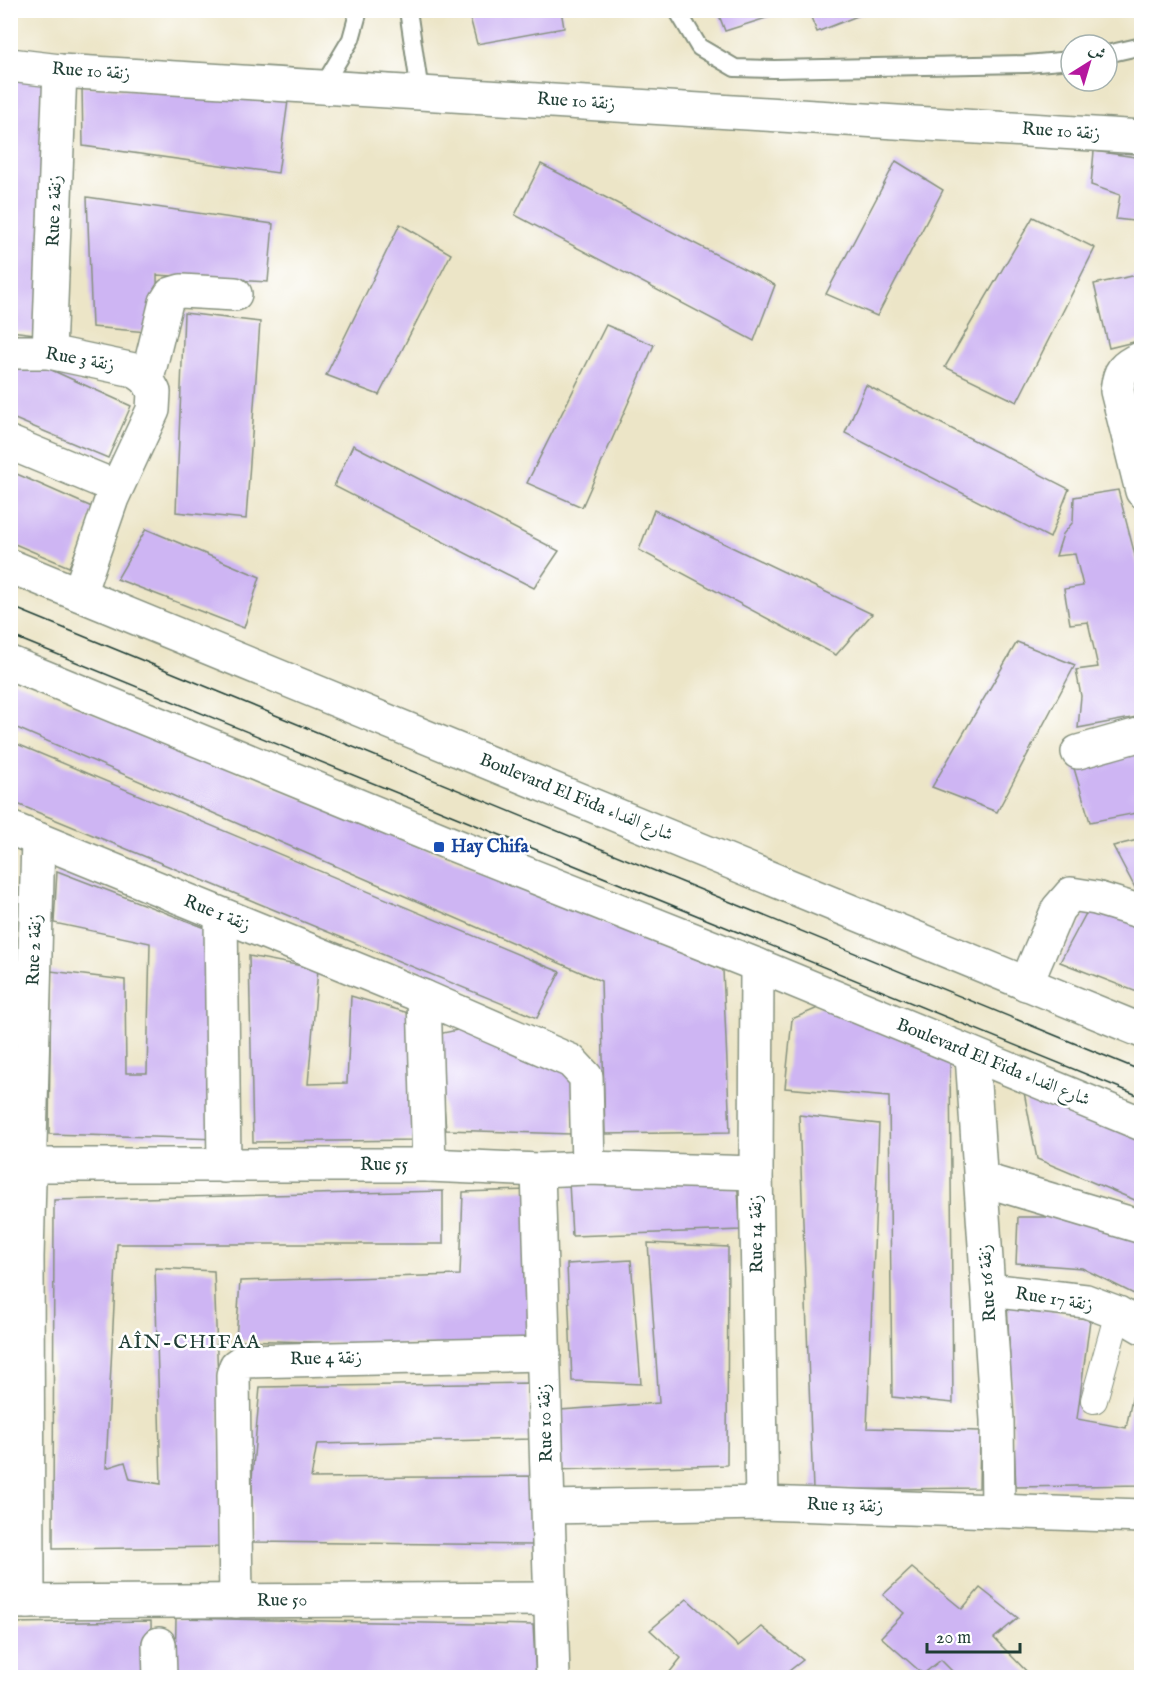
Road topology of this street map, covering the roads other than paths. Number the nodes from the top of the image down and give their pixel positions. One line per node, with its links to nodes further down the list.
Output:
1 (359, 10): 9 (lane)
2 (408, 10): 10 (lane)
3 (677, 10): 6 (lane)
4 (1142, 46): 5 (lane)
5 (1119, 51)
6 (1059, 61)
7 (10, 65): 8 (street, Rue 10 زنقة)
8 (60, 71): 9 (street, Rue 10 زنقة); 14 (street, Rue 2 زنقة)
9 (323, 87): 10 (street, Rue 10 زنقة)
10 (420, 92): 11 (street, Rue 10 زنقة)
11 (1142, 137)
12 (235, 294): 16 (street)
13 (10, 352): 14 (street, Rue 3 زنقة)
14 (49, 352): 16 (street, Rue 3 زنقة)
15 (1141, 358): 19 (street)
16 (147, 379): 20 (street)
17 (10, 443): 20 (street)
18 (10, 456): 20 (street)
19 (1142, 491)
20 (114, 493): 22 (street)
21 (10, 566): 22 (street, Boulevard El Fida شارع الفداء)
22 (79, 594): 30 (street, Boulevard El Fida شارع الفداء)
23 (10, 663): 29 (street, Boulevard El Fida شارع الفداء)
24 (1142, 734): 25 (street)
25 (1078, 752)
26 (24, 833): 28 (street, Rue 1 زنقة); 36 (street, Rue 2 زنقة)
27 (1142, 912): 30 (street)
28 (221, 916): 31 (street, Rue 1 زنقة); 37 (street)
29 (757, 965): 33 (street, Boulevard El Fida شارع الفداء); 40 (street, Rue 14 زنقة)
30 (1026, 984): 32 (street, Boulevard El Fida شارع الفداء)
31 (424, 997): 35 (street); 38 (street, Rue 1 زنقة)
32 (1142, 1031)
33 (972, 1055): 34 (street, Boulevard El Fida شارع الفداء); 41 (street, Rue 16 زنقة)
34 (1142, 1124)
35 (429, 1165): 37 (street, Rue 55); 39 (street, Rue 55)
36 (20, 1166): 37 (street, Rue 55); 46 (street, Rue 2 زنقة)
37 (224, 1166)
38 (588, 1168): 39 (street, Rue 55); 40 (street, Rue 55)
39 (538, 1170): 45 (street, Rue 10 زنقة)
40 (756, 1173): 48 (street, Rue 14 زنقة)
41 (981, 1179): 42 (street); 43 (street, Rue 16 زنقة)
42 (1142, 1227)
43 (988, 1290): 44 (street, Rue 17 زنقة); 50 (street, Rue 16 زنقة)
44 (1130, 1320): 47 (street, Rue 17 زنقة)
45 (544, 1354): 49 (street, Rue 10 زنقة); 53 (street, Rue 4 زنقة)
46 (19, 1358): 54 (street, Rue 2 زنقة)
47 (1094, 1400)
48 (762, 1503): 49 (street, Rue 13 زنقة); 50 (street, Rue 13 زنقة)
49 (549, 1507): 52 (street, Rue 10 زنقة)
50 (998, 1511): 51 (street, Rue 13 زنقة)
51 (1142, 1516)
52 (551, 1599): 53 (street, Rue 50); 57 (street, Rue 10 زنقة)
53 (236, 1601): 54 (street, Rue 50)
54 (19, 1602)
55 (159, 1644): 56 (street)
56 (160, 1677)
57 (553, 1677)

